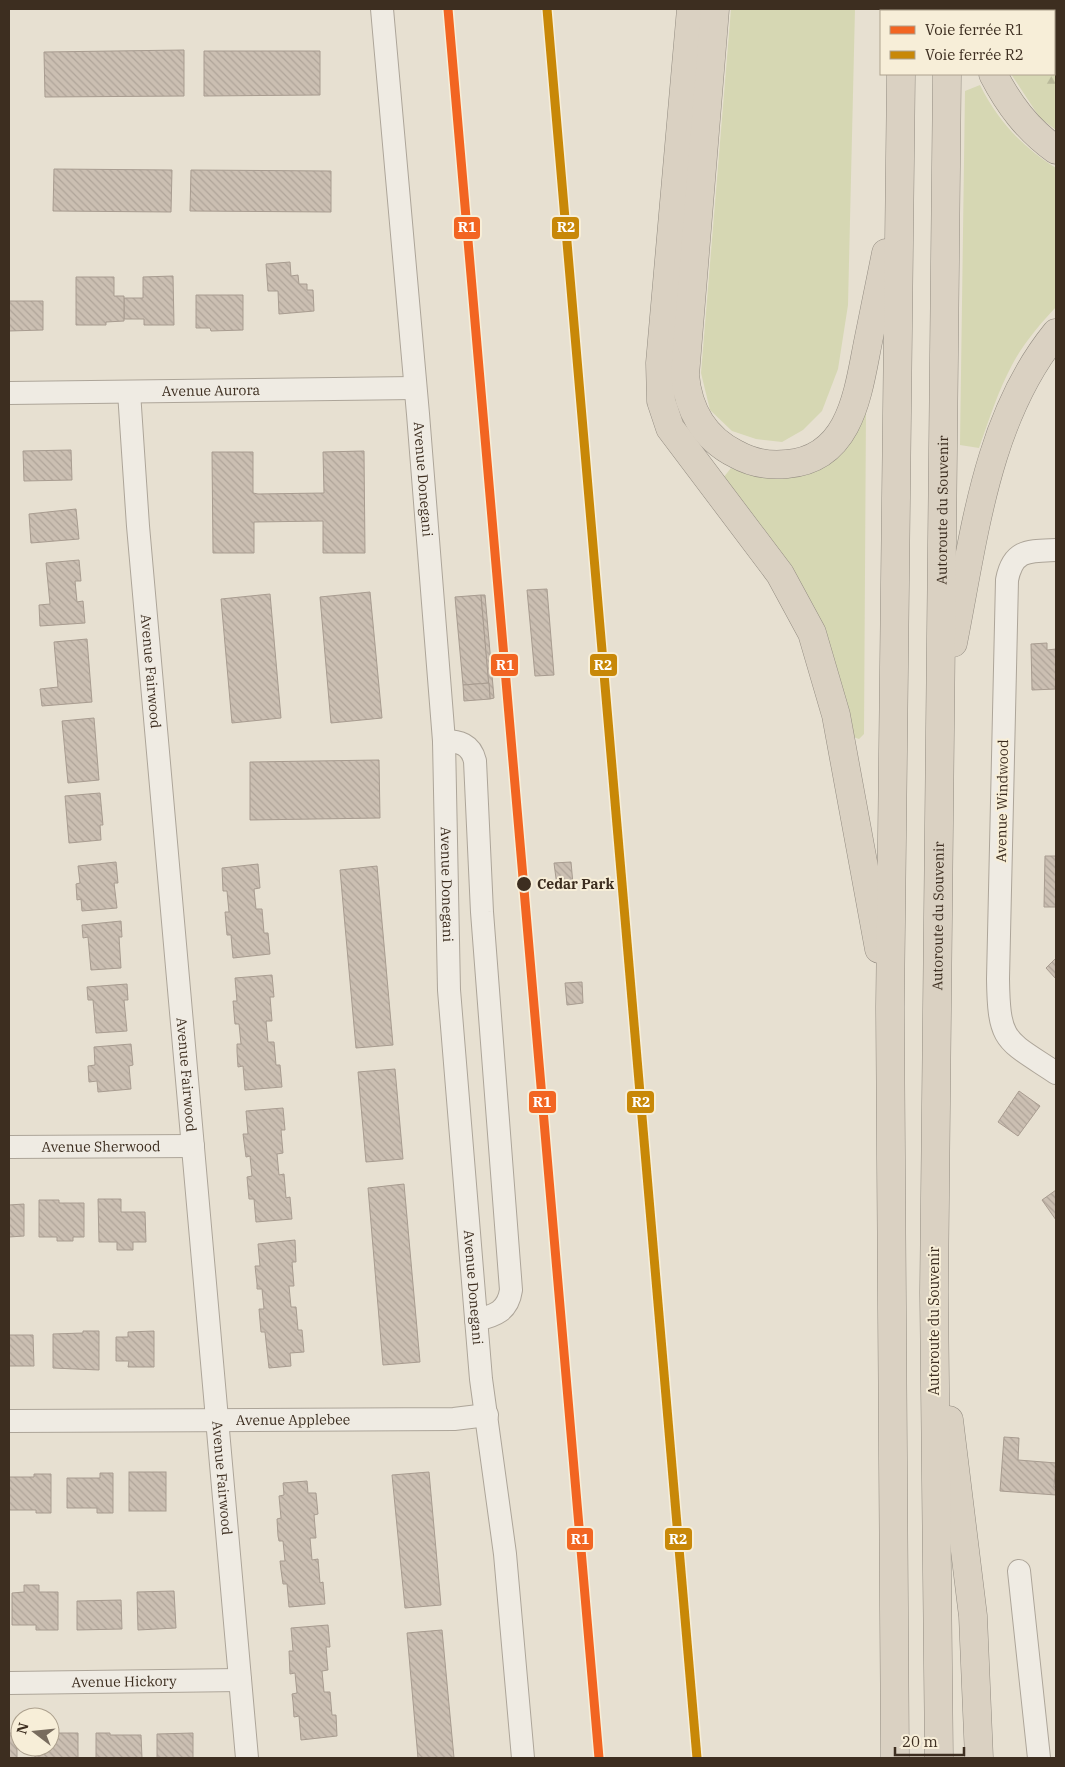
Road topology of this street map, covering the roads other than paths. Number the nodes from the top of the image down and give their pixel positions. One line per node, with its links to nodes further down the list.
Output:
1 (382, 9): 10 (street, Avenue Donegani)
2 (691, 9): 16 (highway)
3 (715, 9): 8 (highway)
4 (901, 75): 8 (highway)
5 (947, 75): 14 (highway, Autoroute du Souvenir)
6 (994, 75): 7 (highway)
7 (1056, 150)
8 (900, 183): 16 (highway)
9 (1056, 333): 14 (highway)
10 (415, 388): 11 (street, Avenue Aurora); 15 (street, Avenue Donegani)
11 (129, 392): 12 (street, Avenue Aurora); 18 (street, Avenue Fairwood)
12 (9, 393)
13 (1056, 550): 17 (street, Avenue Windwood)
14 (940, 704): 20 (highway, Autoroute du Souvenir)
15 (444, 741): 21 (street, Avenue Donegani); 21 (street)
16 (890, 1006): 30 (highway)
17 (1056, 1073)
18 (193, 1146): 19 (street, Avenue Sherwood); 23 (street, Avenue Fairwood)
19 (9, 1147)
20 (934, 1292): 31 (highway, Autoroute du Souvenir); 32 (highway)
21 (476, 1320): 22 (street, Avenue Donegani)
22 (487, 1415): 23 (street, Avenue Applebee); 29 (street, Avenue Donegani)
23 (218, 1420): 24 (street, Avenue Applebee); 26 (street, Avenue Fairwood)
24 (9, 1421)
25 (1019, 1570): 33 (street)
26 (240, 1680): 27 (street, Avenue Hickory); 28 (street, Avenue Fairwood)
27 (9, 1683)
28 (247, 1758)
29 (523, 1758)
30 (895, 1758)
31 (938, 1758)
32 (979, 1758)
33 (1038, 1758)

